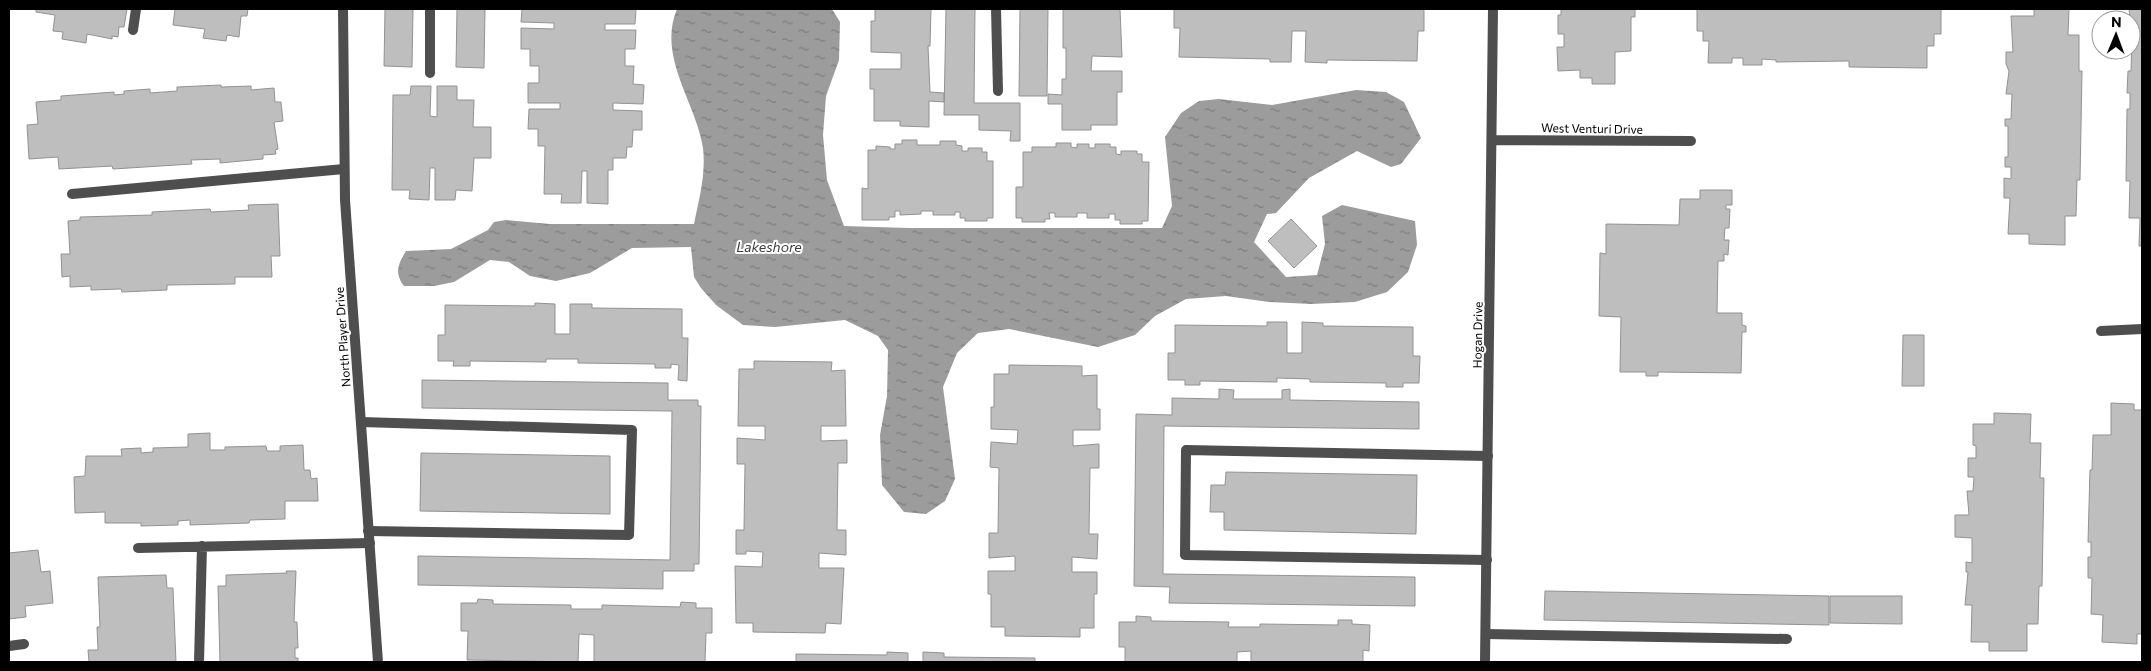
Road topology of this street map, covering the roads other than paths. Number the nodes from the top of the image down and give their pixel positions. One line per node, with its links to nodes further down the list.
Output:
1 (136, 9): 6 (street)
2 (343, 9): 11 (street, North Player Drive)
3 (430, 9): 7 (street)
4 (996, 9): 8 (street)
5 (1493, 9): 9 (street, Hogan Drive)
6 (133, 30)
7 (430, 73)
8 (998, 91)
9 (1492, 140): 10 (street, West Venturi Drive); 16 (street, Hogan Drive)
10 (1691, 141)
11 (344, 169): 12 (street); 15 (street, North Player Drive)
12 (72, 194)
13 (2142, 329): 14 (street)
14 (2101, 331)
15 (360, 422): 17 (street, North Player Drive); 17 (street)
16 (1488, 456): 21 (street, Hogan Drive); 21 (street)
17 (368, 531): 18 (street, North Player Drive)
18 (370, 543): 19 (street); 27 (street, North Player Drive)
19 (202, 546): 20 (street); 26 (street)
20 (138, 548)
21 (1487, 560): 22 (street, Hogan Drive)
22 (1486, 634): 23 (street); 28 (street, Hogan Drive)
23 (1787, 639)
24 (24, 644): 25 (street)
25 (9, 646)
26 (199, 662)
27 (378, 662)
28 (1485, 662)

